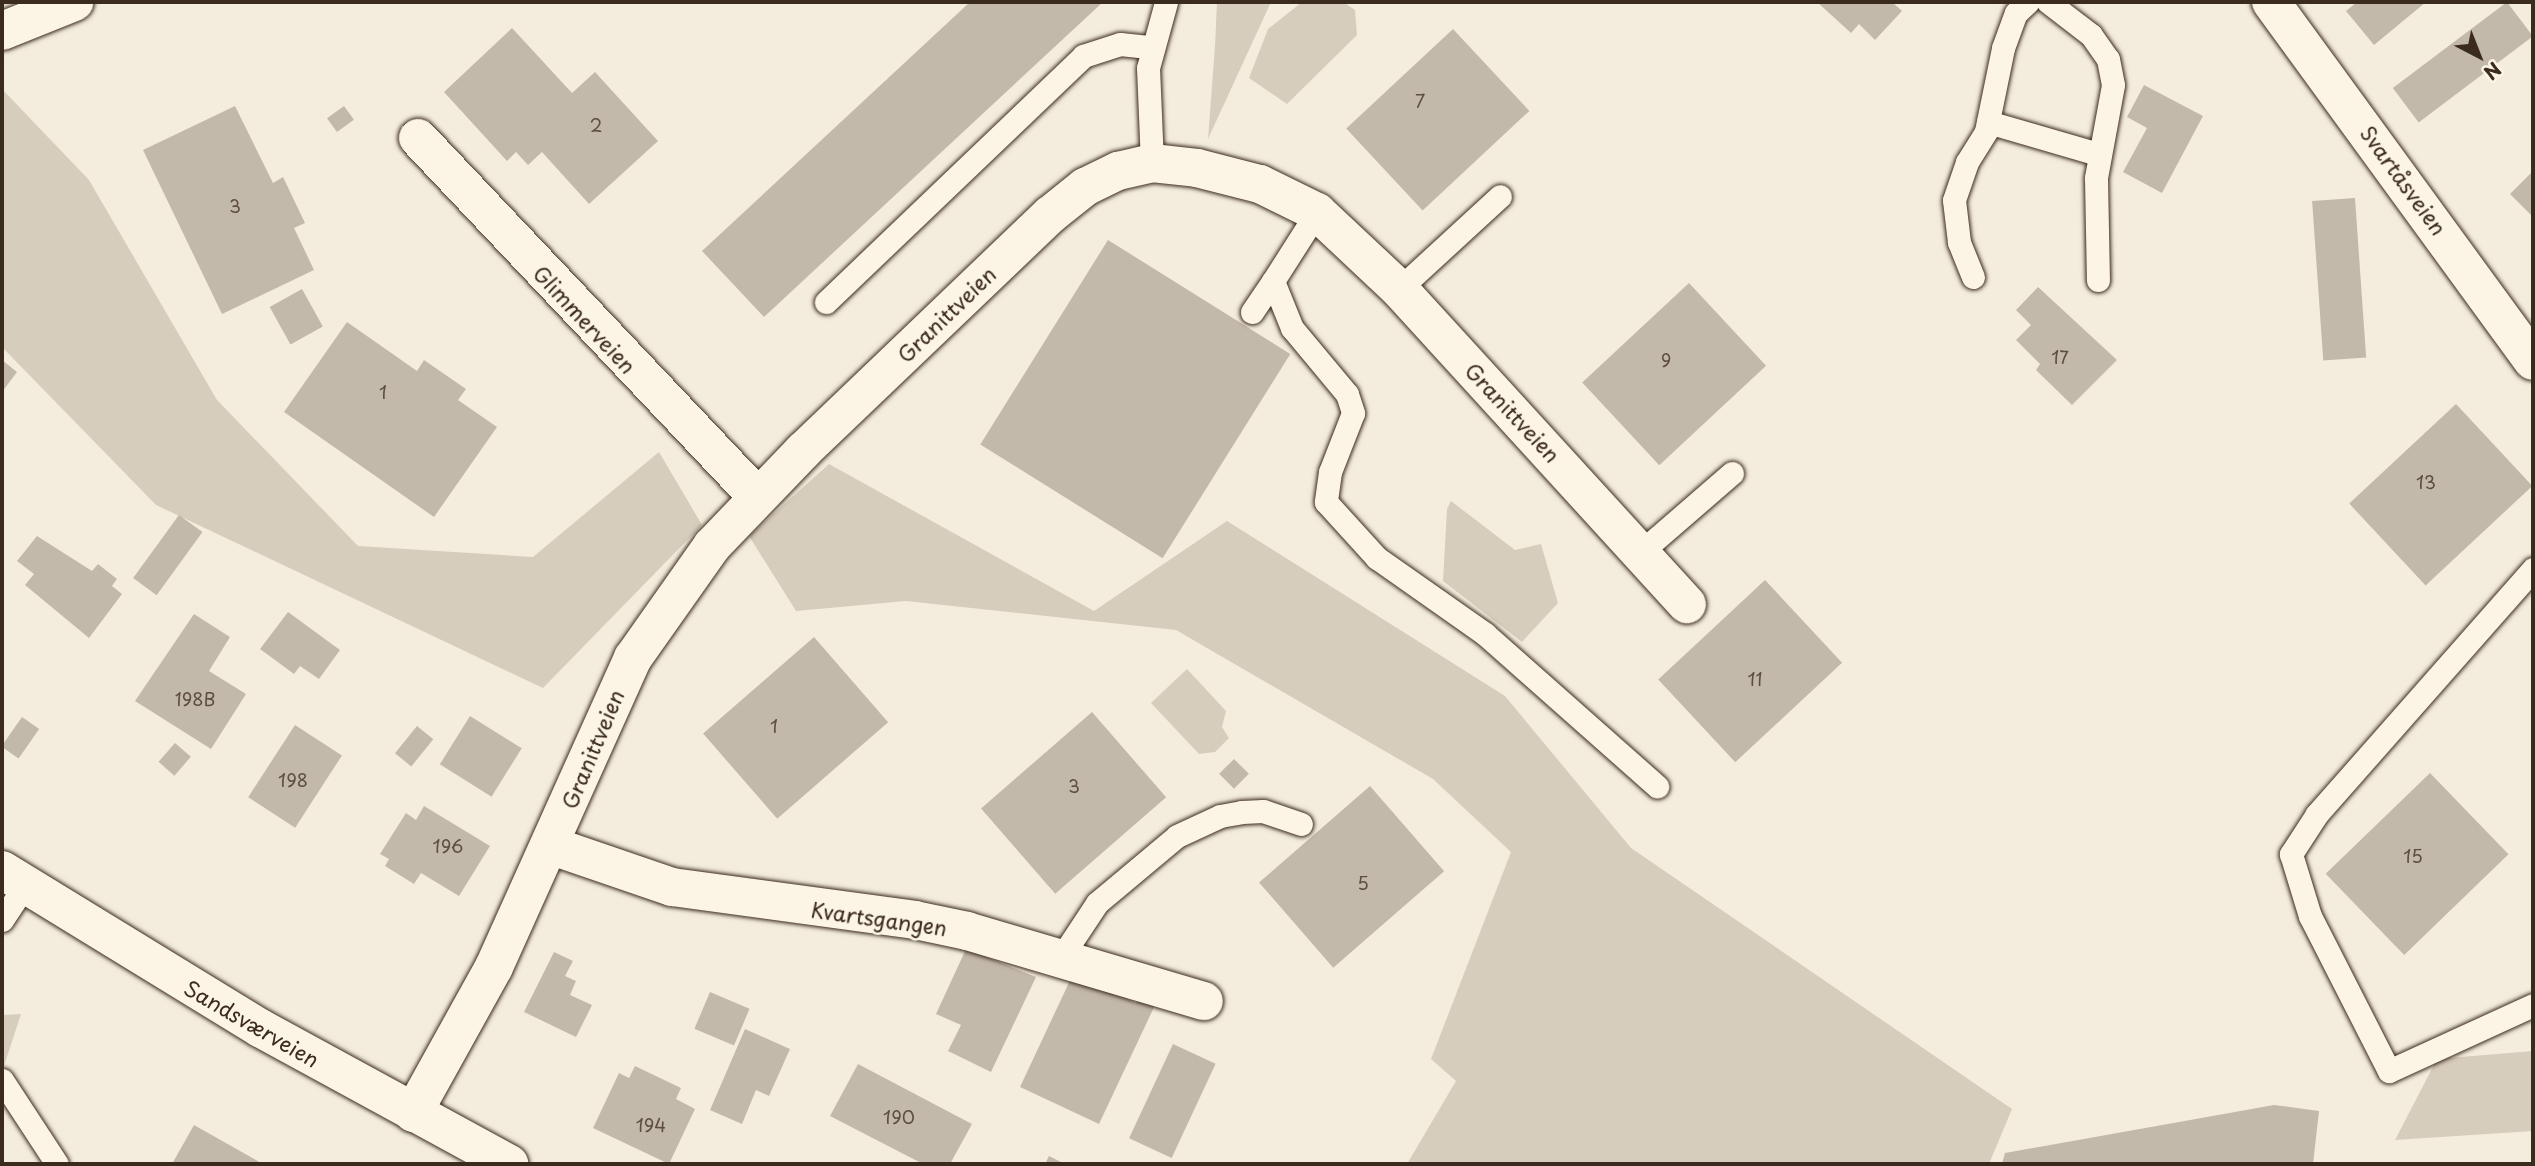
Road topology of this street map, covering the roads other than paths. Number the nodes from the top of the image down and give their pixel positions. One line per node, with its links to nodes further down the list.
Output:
1 (74, 2): 6 (street)
2 (1166, 2): 7 (lane)
3 (2028, 2): 8 (lane)
4 (2048, 2): 10 (lane)
5 (2271, 2): 20 (street, Svartåsveien)
6 (2, 31)
7 (1151, 47): 11 (lane); 18 (lane)
8 (1987, 122): 10 (lane); 14 (lane)
9 (418, 138): 22 (street, Glimmerveien)
10 (2098, 154): 15 (lane)
11 (1152, 163): 13 (street, Granittveien); 22 (street, Granittveien)
12 (1500, 196): 17 (lane)
13 (1317, 212): 16 (lane); 17 (street, Granittveien)
14 (1973, 277)
15 (2098, 280)
16 (1273, 282): 19 (lane); 26 (lane)
17 (1399, 289): 23 (street, Granittveien)
18 (826, 302)
19 (1252, 313)
20 (2533, 361)
21 (1732, 474): 23 (lane)
22 (756, 496): 28 (street, Granittveien)
23 (1642, 551): 25 (street, Granittveien)
24 (2533, 569): 33 (lane)
25 (1686, 604)
26 (1657, 786)
27 (1301, 824): 31 (lane)
28 (552, 846): 31 (street, Kvartsgangen); 35 (street, Granittveien)
29 (14, 878): 30 (lane); 35 (street, Sandsværveien)
30 (2, 920)
31 (1060, 959): 32 (street, Kvartsgangen)
32 (1204, 1000)
33 (2533, 1005)
34 (2, 1080): 36 (lane)
35 (412, 1113): 37 (street, Sandsværveien)
36 (57, 1164)
37 (509, 1164)

